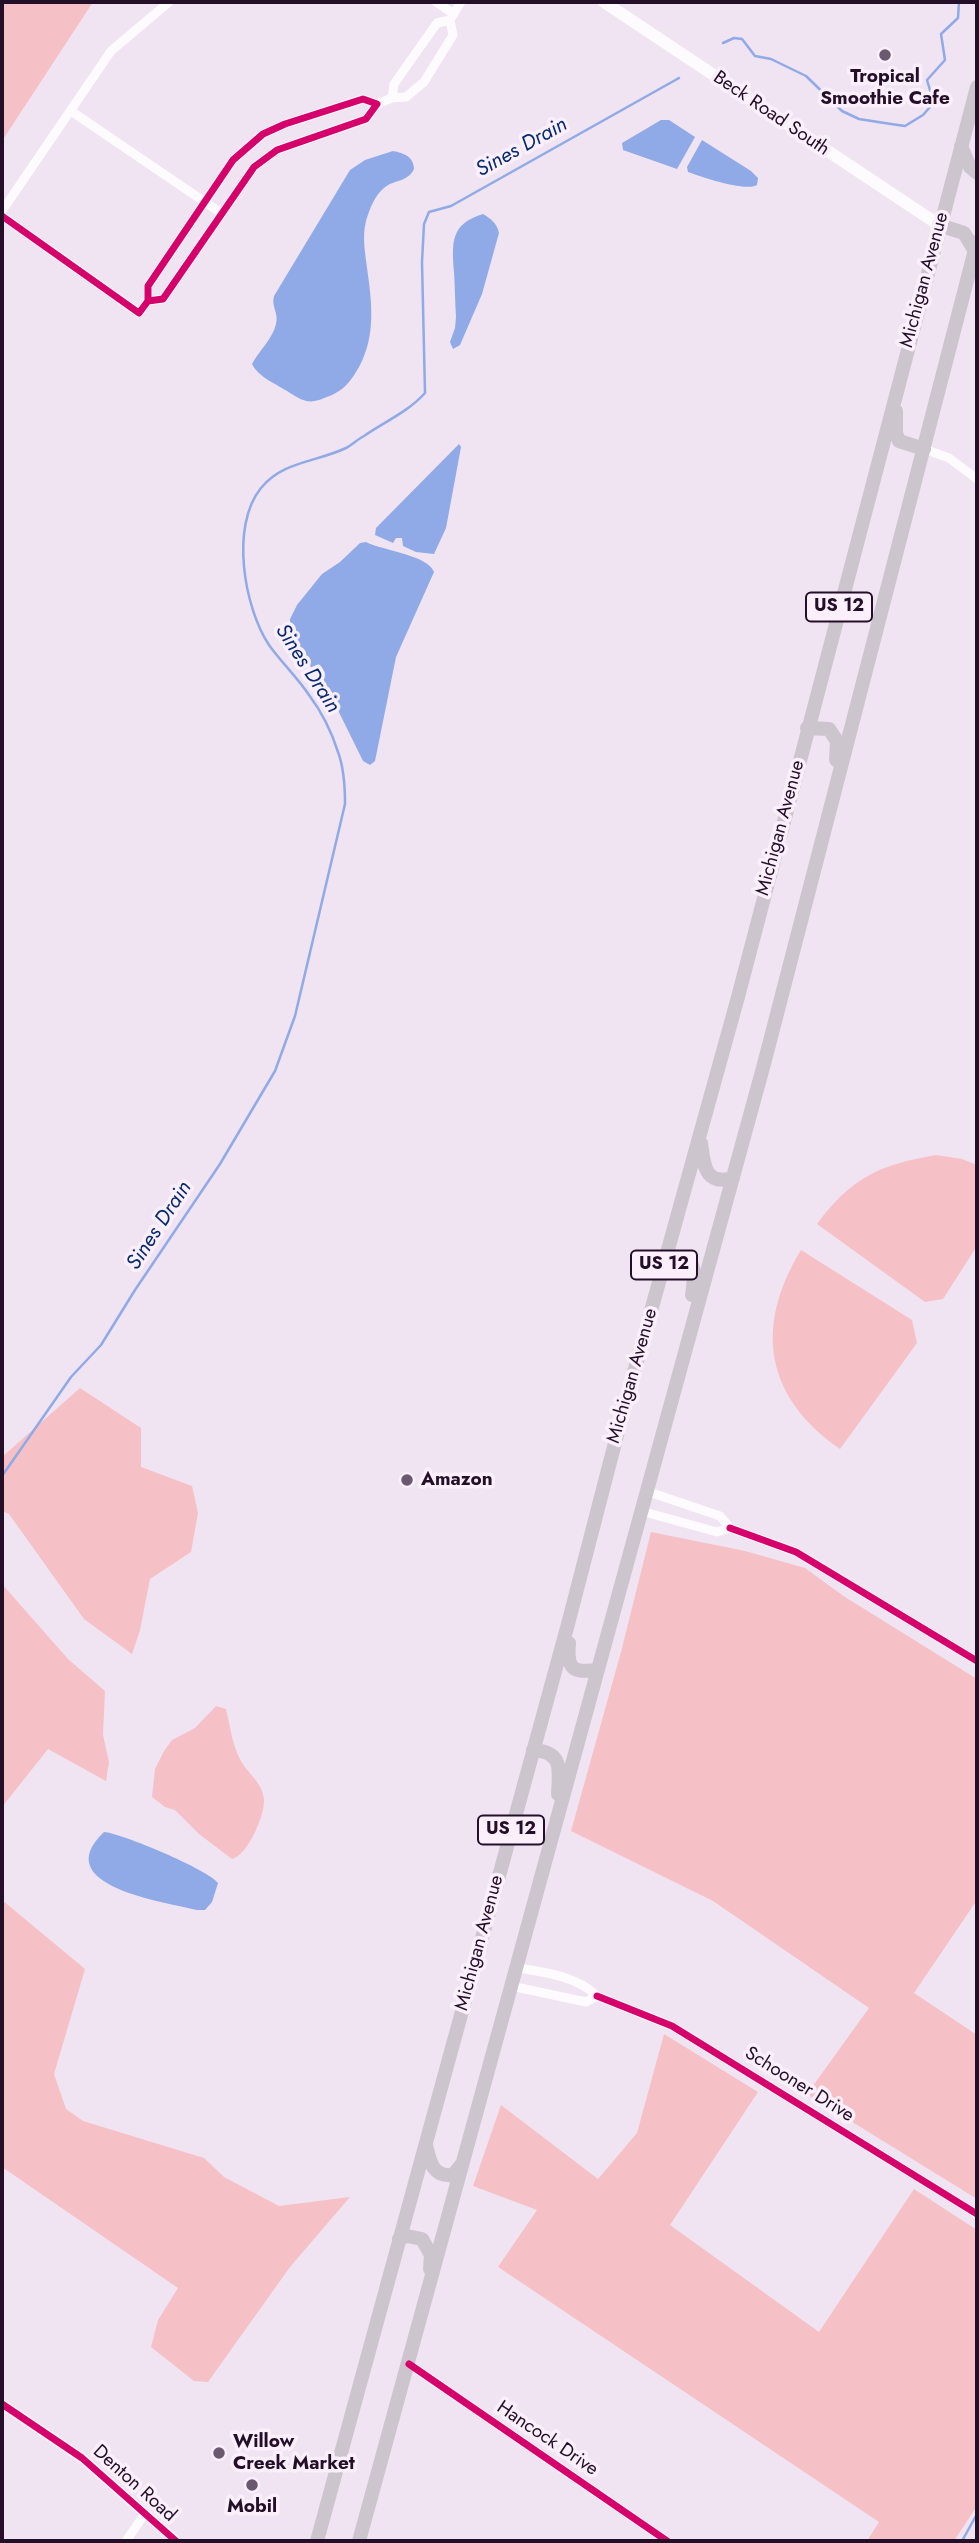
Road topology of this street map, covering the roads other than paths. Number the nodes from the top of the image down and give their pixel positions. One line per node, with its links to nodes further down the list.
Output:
1 (169, 2): 9 (street)
2 (436, 2): 5 (street)
3 (461, 2): 5 (street)
4 (604, 2): 16 (main road, Beck Road South)
5 (452, 17): 7 (street); 7 (street)
6 (977, 87): 10 (main road, Michigan Avenue / US 12)
7 (392, 98): 8 (street)
8 (377, 104): 12 (street); 14 (street)
9 (71, 111): 12 (street); 13 (street)
10 (961, 146): 11 (main road); 16 (main road, Michigan Avenue / US 12)
11 (977, 173)
12 (205, 201): 14 (street); 18 (street)
13 (2, 211)
14 (221, 213): 18 (street)
15 (2, 216): 18 (street)
16 (939, 225): 17 (main road); 19 (main road, Michigan Avenue / US 12)
17 (976, 247): 20 (main road, US 12)
18 (148, 301)
19 (897, 389): 20 (main road); 22 (main road, Michigan Avenue / US 12)
20 (924, 449): 21 (street); 23 (main road, US 12)
21 (977, 479)
22 (807, 728): 23 (main road); 24 (main road, Michigan Avenue / US 12)
23 (835, 792): 25 (main road, US 12)
24 (700, 1134): 25 (main road); 26 (main road, Michigan Avenue / US 12)
25 (733, 1178): 27 (main road, US 12)
26 (665, 1260): 27 (main road); 31 (main road, Michigan Avenue / US 12)
27 (685, 1348): 28 (main road, US 12)
28 (646, 1491): 29 (main road, US 12); 30 (street)
29 (641, 1511): 30 (street); 33 (main road, US 12)
30 (730, 1528): 32 (street)
31 (568, 1625): 33 (main road); 34 (main road, Michigan Avenue / US 12)
32 (977, 1661)
33 (597, 1670): 35 (main road, US 12)
34 (533, 1750): 35 (main road); 39 (main road, Michigan Avenue / US 12)
35 (557, 1820): 36 (main road, US 12)
36 (517, 1968): 37 (main road, US 12); 38 (street, Schooner Drive)
37 (511, 1986): 38 (street, Schooner Drive); 40 (main road, US 12)
38 (597, 1996): 41 (street, Schooner Drive)
39 (425, 2140): 40 (main road); 42 (main road, Michigan Avenue / US 12)
40 (461, 2165): 43 (main road, US 12)
41 (977, 2214)
42 (399, 2239): 43 (main road); 49 (main road, Michigan Avenue / US 12)
43 (427, 2298): 44 (main road, US 12)
44 (409, 2364): 50 (main road, US 12); 51 (street, Hancock Drive)
45 (2, 2404): 46 (street, Denton Road)
46 (144, 2515): 47 (street); 48 (street, Denton Road)
47 (126, 2541)
48 (176, 2541)
49 (317, 2541)
50 (359, 2541)
51 (667, 2541)

